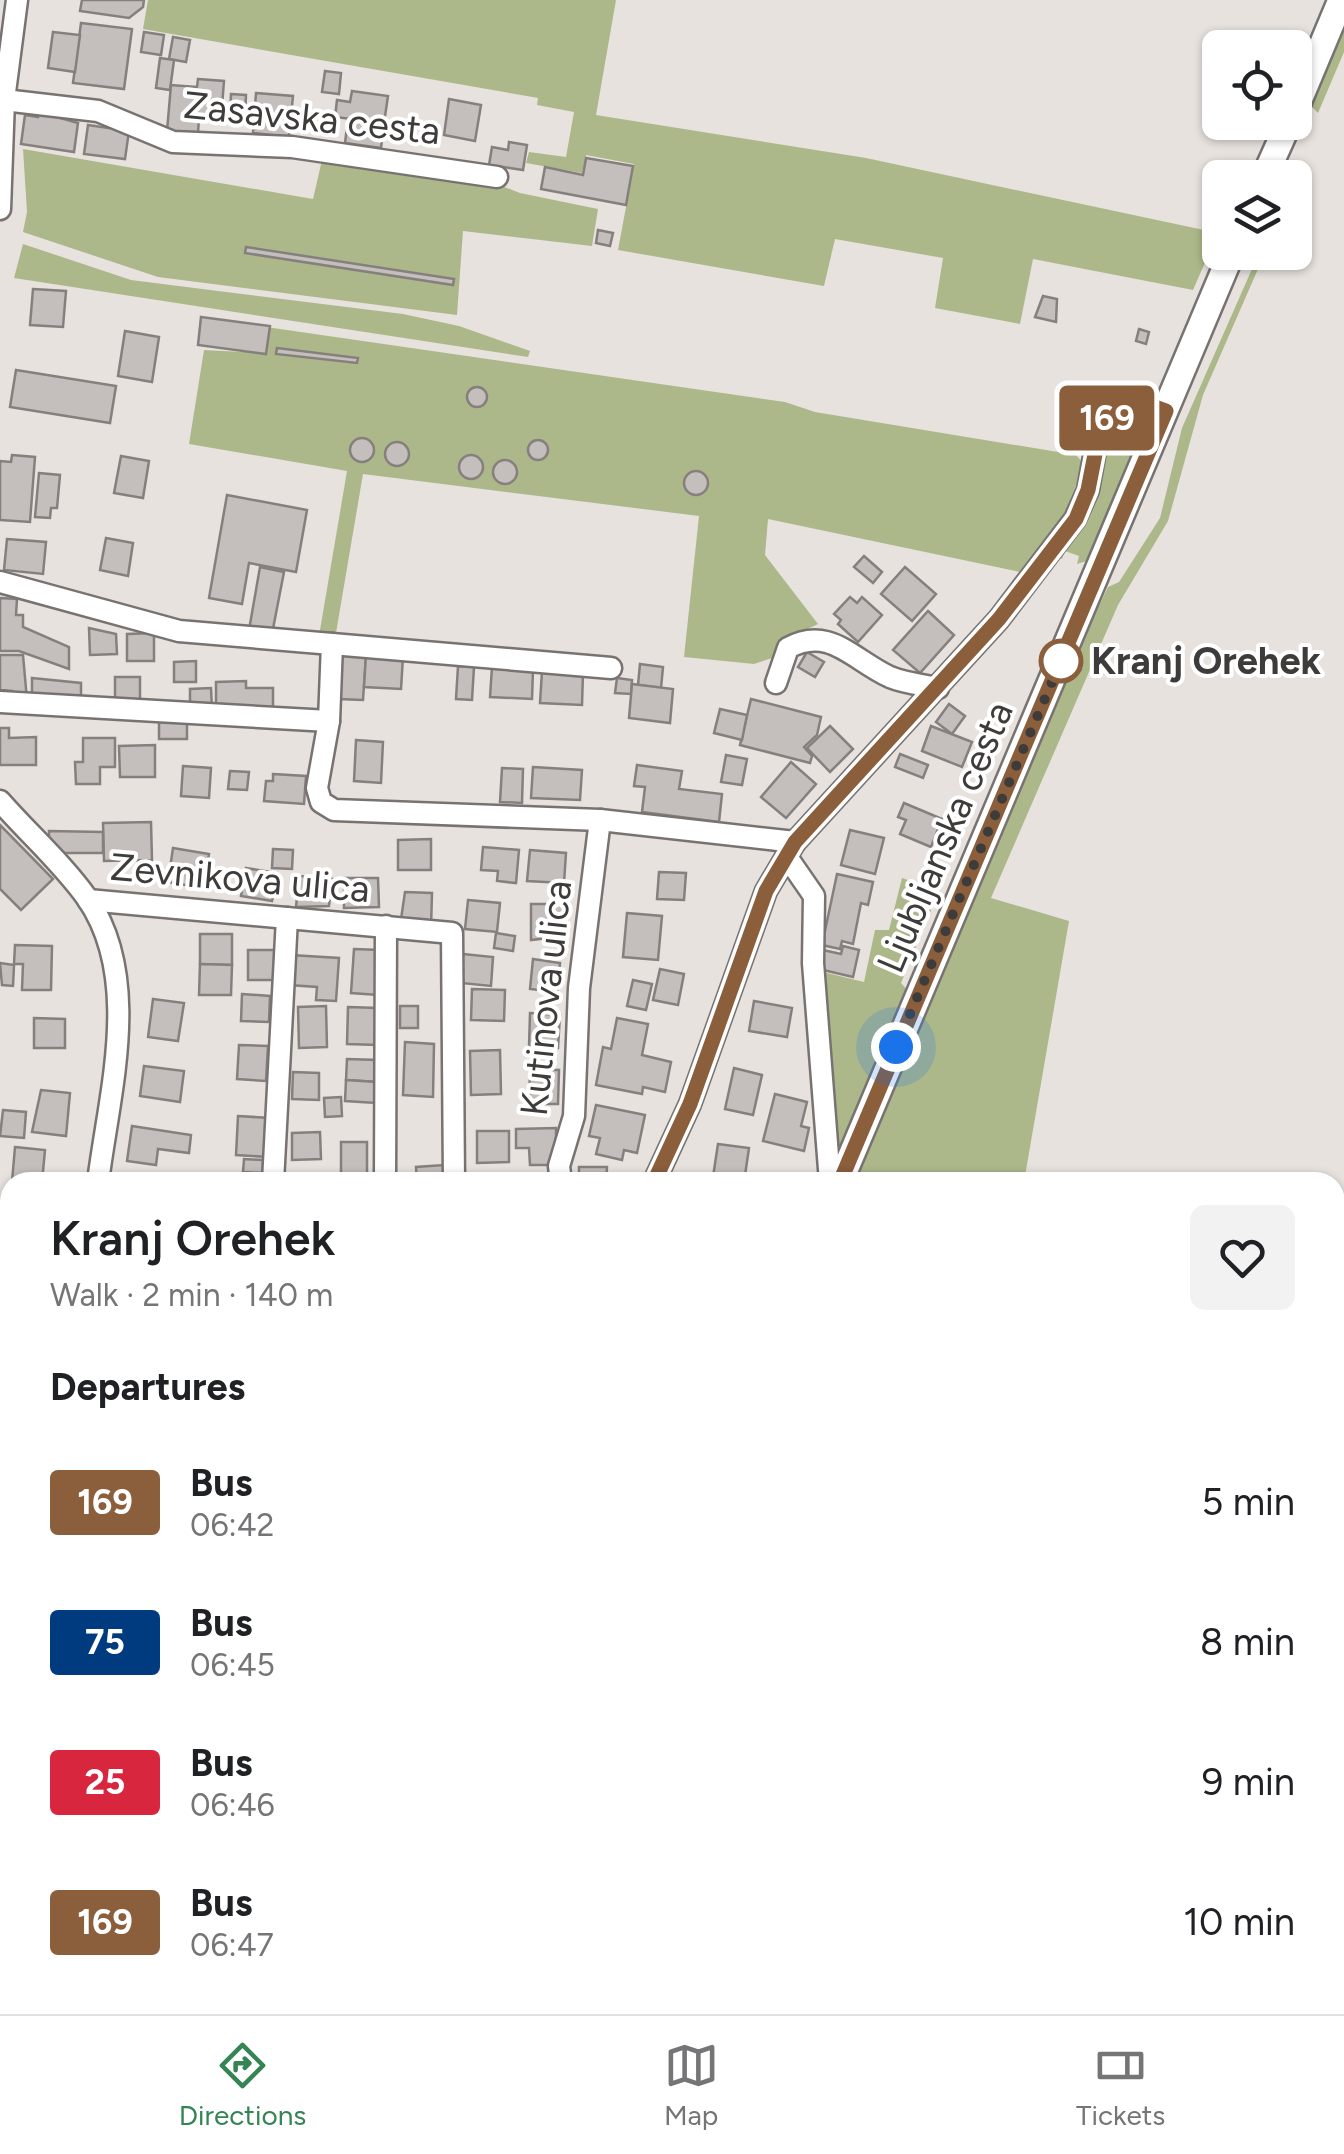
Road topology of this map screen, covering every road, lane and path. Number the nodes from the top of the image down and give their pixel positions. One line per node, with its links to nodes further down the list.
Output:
1 (18, 0): 4 (street)
2 (1341, 0): 3 (main road)
3 (1312, 69)
4 (4, 100): 5 (street, Zasavska cesta); 6 (street)
5 (497, 177)
6 (0, 209)
7 (1225, 270): 8 (main road, Ljubljanska cesta)
8 (1166, 411): 13 (street, Ljubljanska cesta); 29 (main road, Ljubljanska cesta)
9 (0, 582): 10 (street)
10 (332, 644): 11 (street); 15 (street)
11 (611, 668)
12 (776, 683): 13 (street)
13 (938, 688): 18 (street, Ljubljanska cesta)
14 (0, 702): 15 (street)
15 (328, 722): 17 (street)
16 (0, 801): 19 (street)
17 (600, 820): 18 (street); 26 (street, Kutinova ulica)
18 (791, 849): 27 (street, Ljubljanska cesta); 28 (street, Ljubljanska cesta)
19 (88, 900): 20 (street, Zevnikova ulica); 22 (street)
20 (287, 918): 21 (street, Zevnikova ulica); 23 (street)
21 (386, 926): 24 (street, Zevnikova ulica); 25 (street, Zevnikova ulica)
22 (99, 1172)
23 (274, 1172)
24 (385, 1172)
25 (454, 1172)
26 (560, 1172)
27 (659, 1172)
28 (829, 1172)
29 (844, 1172)

